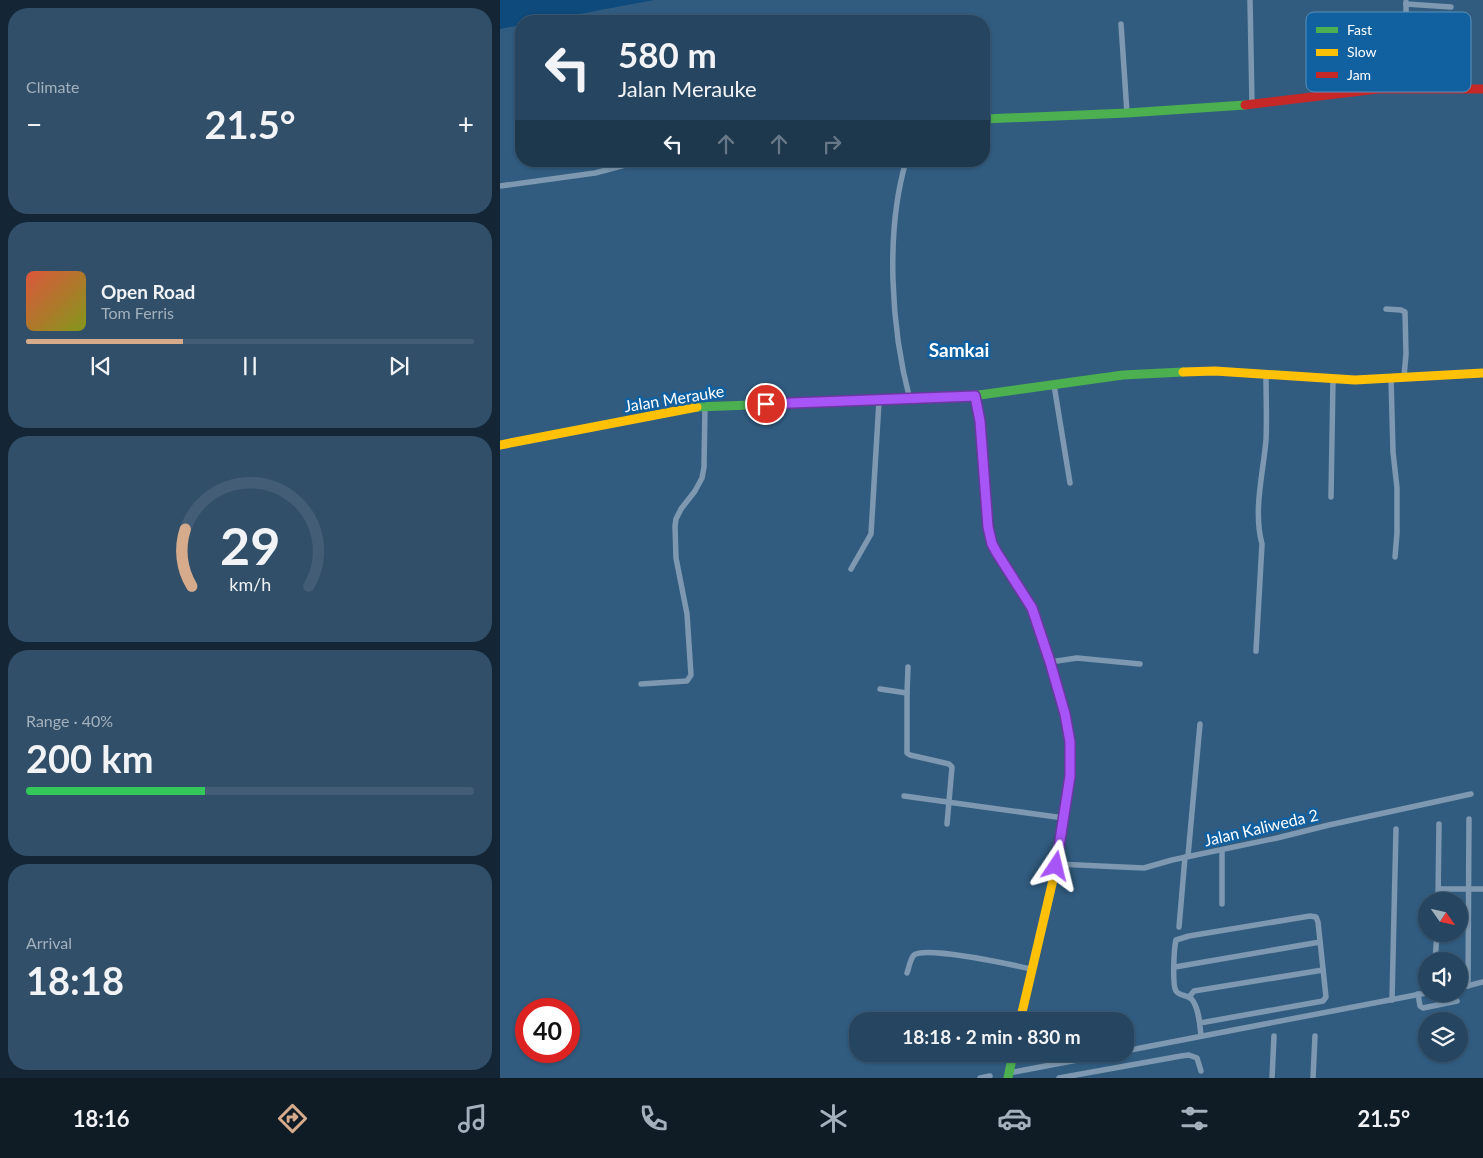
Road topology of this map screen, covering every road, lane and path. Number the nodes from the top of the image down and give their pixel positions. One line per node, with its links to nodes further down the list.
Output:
1 (1250, 0): 6 (street)
2 (1406, 2): 3 (street)
3 (1451, 6)
4 (1121, 24): 7 (street)
5 (1355, 92): 6 (street)
6 (1252, 104): 7 (street)
7 (1127, 113): 8 (street)
8 (990, 119)
9 (618, 167): 11 (street)
10 (905, 167): 20 (street)
11 (500, 186)
12 (1386, 309): 15 (street)
13 (1483, 373): 15 (street, Jalan Merauke)
14 (1266, 375): 17 (street, Jalan Merauke); 18 (street, Jalan Merauke); 28 (street)
15 (1404, 377): 16 (street, Jalan Merauke)
16 (1391, 378): 17 (street, Jalan Merauke); 26 (street)
17 (1333, 379): 25 (street)
18 (1054, 385): 19 (street, Jalan Merauke); 24 (street)
19 (975, 396): 20 (street, Jalan Merauke); 29 (street)
20 (910, 400): 21 (street, Jalan Merauke)
21 (879, 401): 22 (street, Jalan Merauke); 27 (street)
22 (705, 406): 23 (street, Jalan Merauke); 32 (street)
23 (500, 445)
24 (1070, 483)
25 (1330, 497)
26 (1395, 556)
27 (851, 569)
28 (1256, 651)
29 (1050, 662): 30 (street); 39 (street)
30 (1140, 664)
31 (908, 667): 34 (street)
32 (641, 684)
33 (880, 689): 34 (street)
34 (907, 693): 38 (street)
35 (1200, 724): 45 (street)
36 (1471, 794): 44 (street, Jalan Kaliweda 2)
37 (904, 796): 38 (street)
38 (949, 803): 39 (street); 41 (street)
39 (1064, 818): 46 (street)
40 (1469, 819): 47 (street)
41 (948, 824)
42 (1439, 824): 48 (street)
43 (1396, 829): 62 (street)
44 (1222, 850): 45 (street, Jalan Kaliweda 2); 51 (street)
45 (1187, 857): 46 (street, Jalan Kaliweda 2); 52 (street)
46 (1056, 864): 55 (street)
47 (1469, 888): 48 (street); 49 (street); 59 (street)
48 (1439, 889): 50 (street)
49 (1483, 889)
50 (1439, 892)
51 (1222, 904)
52 (1179, 927)
53 (1320, 942): 54 (street); 54 (street); 56 (street)
54 (1175, 967): 61 (street)
55 (1031, 969): 57 (street); 65 (street)
56 (1323, 970): 61 (street); 66 (street)
57 (907, 973)
58 (1483, 982): 59 (street)
59 (1468, 986)
60 (1418, 995): 62 (street)
61 (1189, 997): 67 (street)
62 (1392, 1000): 68 (street)
63 (1420, 1002): 64 (street)
64 (1453, 1002)
65 (1022, 1012)
66 (1254, 1014): 67 (street); 68 (street)
67 (1200, 1023): 69 (street)
68 (1256, 1025): 69 (street)
69 (1201, 1036): 72 (street)
70 (1274, 1036): 82 (street)
71 (1315, 1036): 83 (street)
72 (1134, 1049)
73 (1011, 1062): 78 (street)
74 (1072, 1062): 78 (street)
75 (1102, 1070): 76 (street); 80 (street); 81 (street)
76 (1201, 1071)
77 (990, 1076): 79 (street)
78 (1008, 1076)
79 (980, 1078)
80 (1059, 1078)
81 (1103, 1078)
82 (1272, 1078)
83 (1313, 1078)

